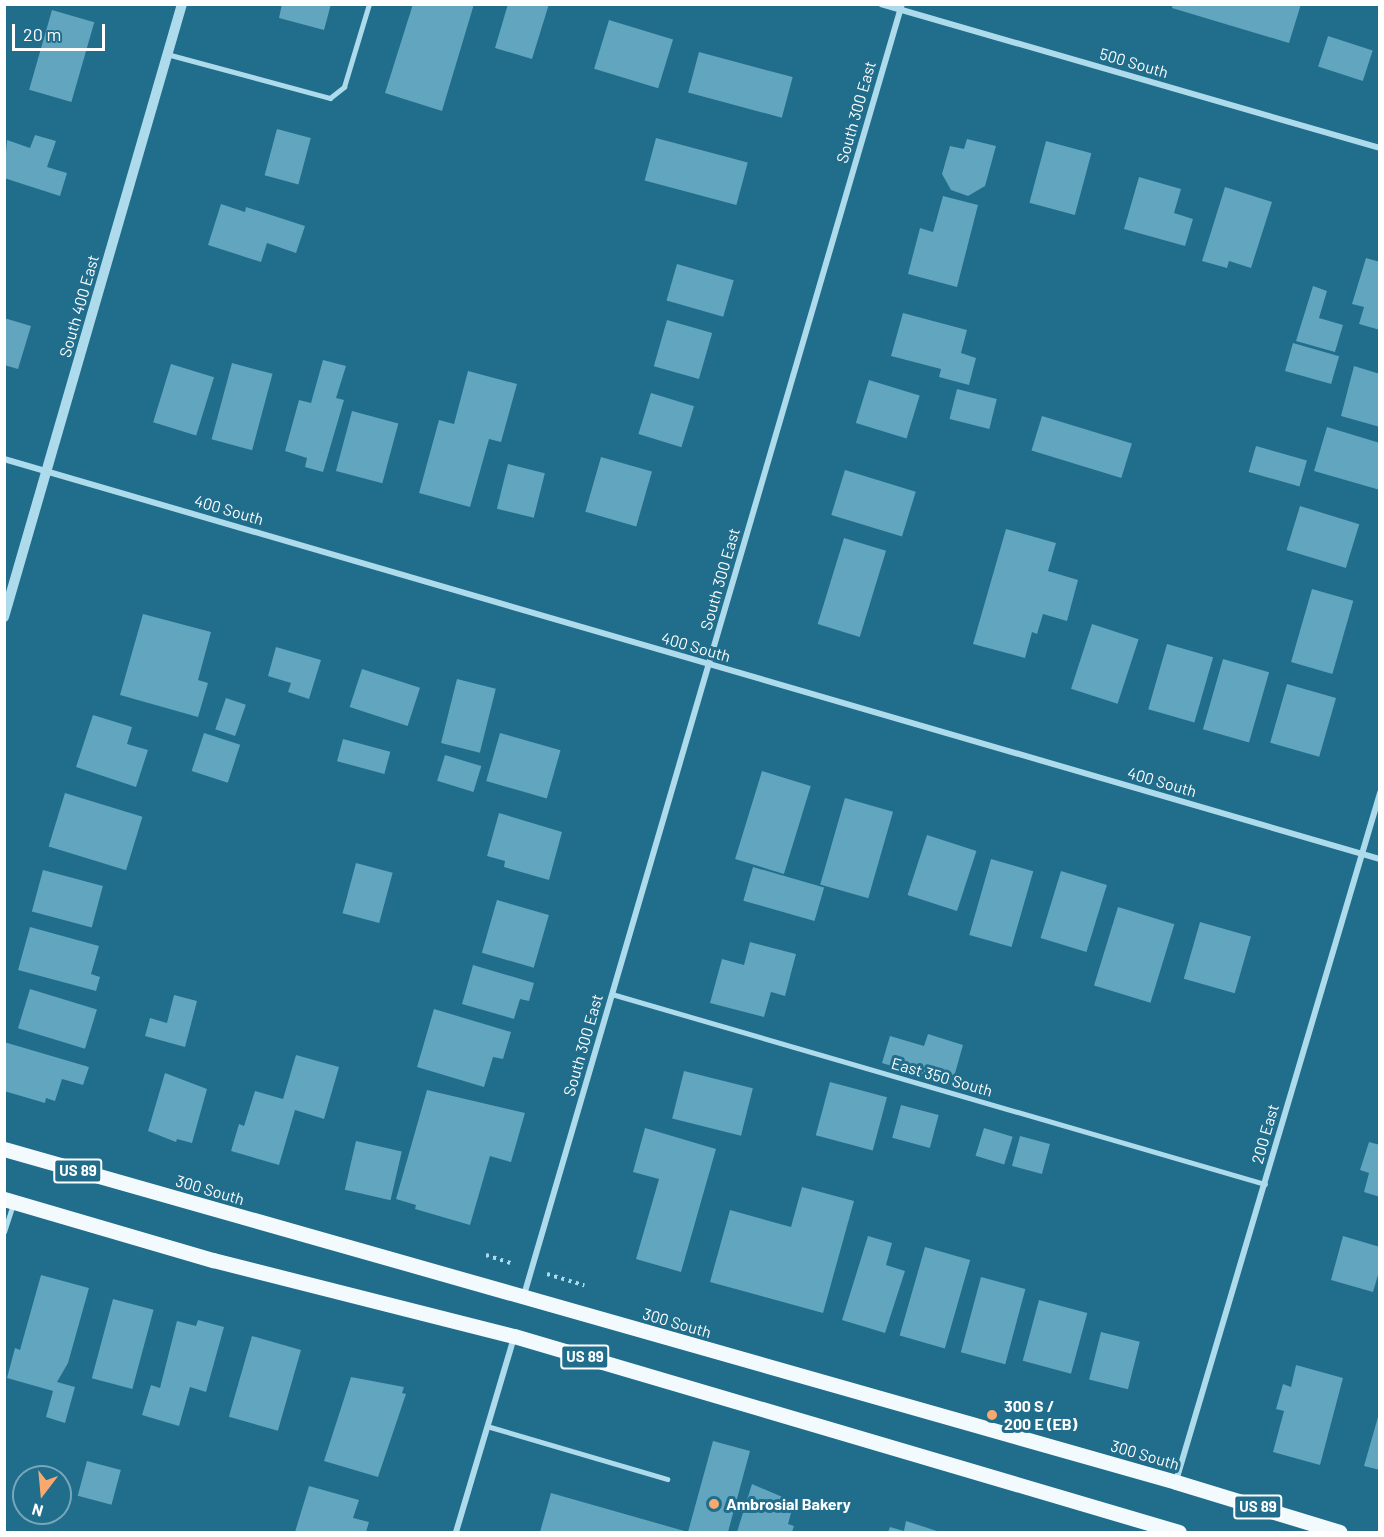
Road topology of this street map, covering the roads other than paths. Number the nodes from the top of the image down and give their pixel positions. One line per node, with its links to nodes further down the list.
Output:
1 (182, 4): 5 (street, South 400 East)
2 (369, 4): 5 (lane)
3 (881, 4): 4 (street, 500 South)
4 (901, 7): 6 (street, 500 South); 10 (street, South 300 East)
5 (167, 54): 8 (street, South 400 East)
6 (1380, 148)
7 (4, 459): 8 (street, 400 South)
8 (46, 471): 9 (street, South 400 East); 10 (street, 400 South)
9 (4, 617)
10 (709, 664): 12 (street, 400 South); 14 (street, South 300 East)
11 (1380, 793): 12 (street, 200 East)
12 (1362, 854): 13 (street, 400 South); 16 (street, 200 East)
13 (1380, 859)
14 (612, 994): 16 (lane, East 350 South); 19 (street, South 300 East)
15 (4, 1149): 19 (main road, 300 South / US 89)
16 (1264, 1184): 23 (street, 200 East)
17 (9, 1201): 18 (lane); 20 (main road, US 89)
18 (4, 1232)
19 (523, 1299): 23 (main road, 300 South / US 89)
20 (514, 1336): 21 (street); 24 (main road, US 89)
21 (487, 1426): 22 (lane); 25 (street)
22 (667, 1479)
23 (1176, 1482): 27 (main road, 300 South / US 89)
24 (1162, 1530): 26 (main road, US 89)
25 (456, 1533)
26 (1179, 1533)
27 (1340, 1533)

